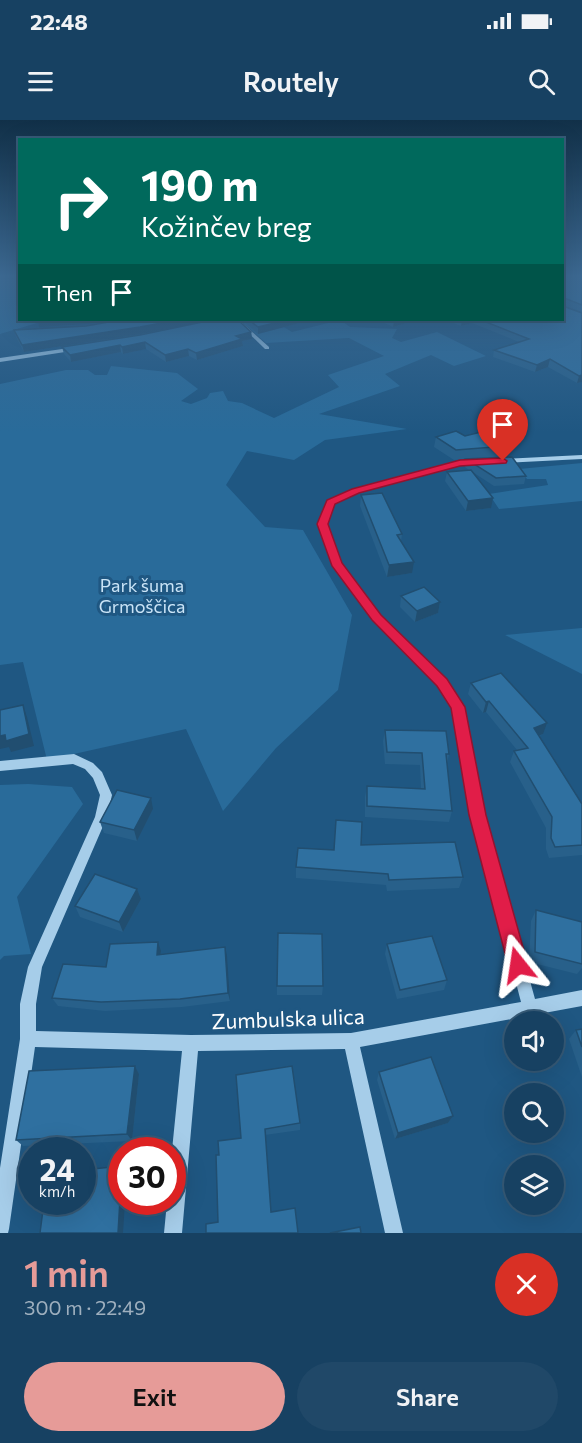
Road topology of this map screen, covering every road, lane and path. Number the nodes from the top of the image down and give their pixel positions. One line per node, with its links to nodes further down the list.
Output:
1 (246, 328): 3 (street)
2 (81, 348): 4 (street)
3 (267, 348)
4 (0, 360)
5 (582, 457): 6 (street)
6 (496, 461)
7 (484, 462): 10 (street)
8 (0, 766): 11 (street)
9 (582, 998): 10 (street, Zumbulska ulica)
10 (530, 1008): 12 (street, Zumbulska ulica)
11 (28, 1039): 13 (street, Zumbulska ulica); 14 (street)
12 (351, 1041): 13 (street, Zumbulska ulica); 16 (street)
13 (191, 1043): 15 (street)
14 (0, 1229)
15 (173, 1233)
16 (394, 1233)

